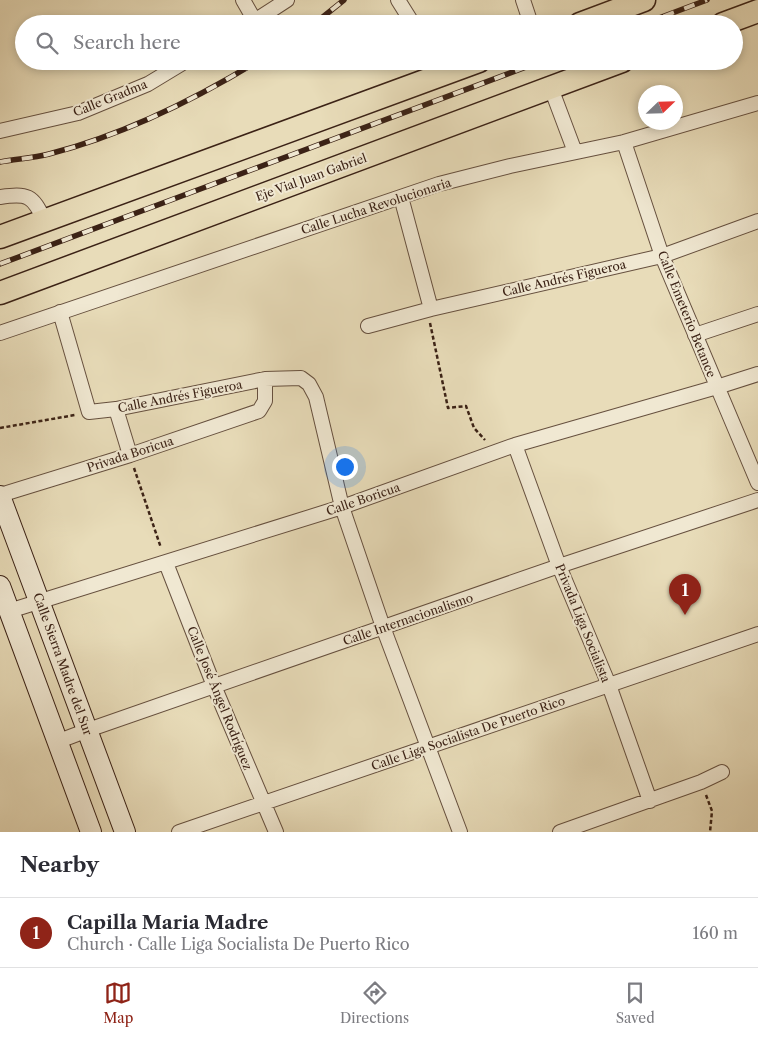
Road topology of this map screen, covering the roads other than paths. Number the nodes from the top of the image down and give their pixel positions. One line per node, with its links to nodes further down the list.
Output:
1 (243, 0): 7 (street)
2 (287, 0): 8 (street)
3 (398, 0): 9 (street)
4 (523, 0): 10 (street)
5 (644, 0): 11 (main road)
6 (758, 12): 12 (main road)
7 (250, 15)
8 (264, 15)
9 (407, 15)
10 (528, 15)
11 (604, 15)
12 (743, 17)
13 (171, 70): 18 (street, Calle Gradma)
14 (434, 70): 23 (main road)
15 (598, 70): 16 (main road, Eje Vial Juan Gabriel)
16 (551, 88): 20 (street); 27 (main road, Eje Vial Juan Gabriel)
17 (758, 103): 19 (street, Calle Lucha Revolucionaria)
18 (0, 131)
19 (624, 142): 20 (street, Calle Lucha Revolucionaria); 26 (street, Calle Emeterio Betance)
20 (575, 152): 22 (street, Calle Lucha Revolucionaria)
21 (0, 197): 23 (street)
22 (401, 197): 28 (street); 29 (street, Calle Lucha Revolucionaria)
23 (44, 220): 25 (main road)
24 (758, 221): 26 (street, Calle Andrés Figueroa)
25 (0, 237)
26 (662, 256): 28 (street, Calle Andrés Figueroa); 33 (street, Calle Emeterio Betance)
27 (0, 293)
28 (431, 310): 31 (street, Calle Andrés Figueroa)
29 (60, 312): 32 (street, Calle Lucha Revolucionaria); 37 (street, Calle Andrés Figueroa)
30 (758, 314): 33 (street)
31 (368, 326)
32 (0, 333)
33 (695, 335): 36 (street, Calle Emeterio Betance)
34 (758, 374): 36 (street, Calle Boricua)
35 (265, 379): 37 (street, Calle Andrés Figueroa); 39 (street, Privada Boricua); 43 (street, Calle Andrés Figueroa)
36 (717, 387): 38 (street, Calle Boricua); 40 (street, Calle Emeterio Betance)
37 (116, 409): 39 (street)
38 (515, 445): 43 (street, Calle Boricua); 45 (street, Privada Liga Socialista)
39 (130, 455): 41 (street, Privada Boricua)
40 (758, 483)
41 (0, 496): 47 (street, Calle Sierra Madre del Sur)
42 (758, 500): 45 (street, Calle Internacionalismo)
43 (342, 507): 44 (street, Calle Boricua); 49 (street)
44 (166, 563): 47 (street, Calle Boricua); 52 (street, Calle José Ángel Rodríguez)
45 (559, 566): 49 (street, Calle Internacionalismo); 51 (street, Privada Liga Socialista)
46 (0, 586): 48 (street)
47 (40, 600): 48 (street, Calle Boricua); 53 (street, Calle Sierra Madre del Sur)
48 (9, 611): 54 (street)
49 (383, 627): 52 (street, Calle Internacionalismo); 55 (street)
50 (758, 634): 51 (street, Calle Liga Socialista De Puerto Rico)
51 (609, 685): 55 (street, Calle Liga Socialista De Puerto Rico); 57 (street, Privada Liga Socialista)
52 (214, 686): 53 (street, Calle Internacionalismo); 58 (street, Calle José Ángel Rodríguez)
53 (88, 730): 54 (street, Calle Internacionalismo); 60 (street, Calle Sierra Madre del Sur)
54 (59, 741): 59 (street)
55 (428, 746): 58 (street, Calle Liga Socialista De Puerto Rico); 63 (street)
56 (722, 772): 57 (street)
57 (650, 801): 64 (street)
58 (263, 804): 61 (street, Calle Liga Socialista De Puerto Rico); 62 (street, Calle José Ángel Rodríguez)
59 (91, 832)
60 (125, 832)
61 (178, 832)
62 (276, 832)
63 (460, 832)
64 (560, 832)

